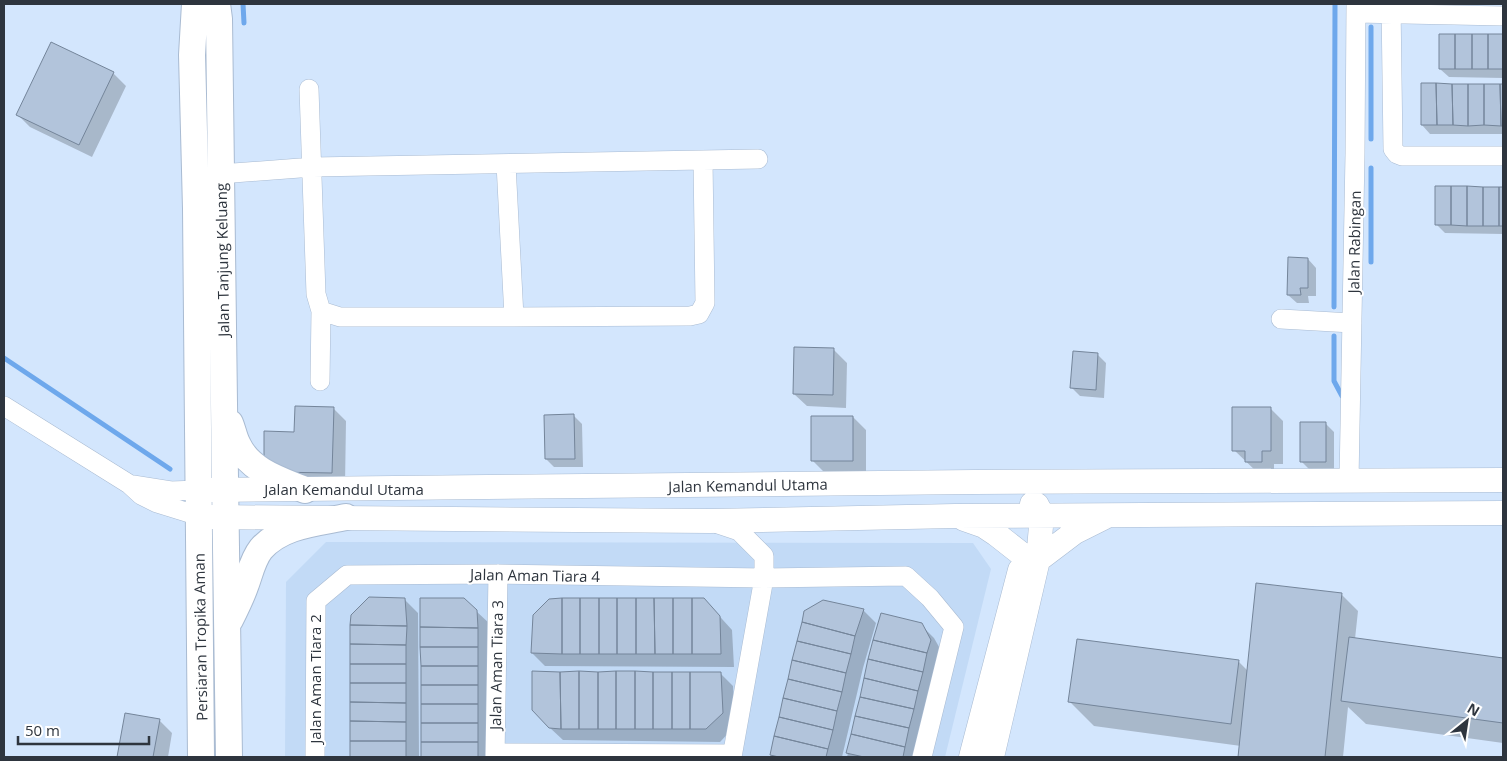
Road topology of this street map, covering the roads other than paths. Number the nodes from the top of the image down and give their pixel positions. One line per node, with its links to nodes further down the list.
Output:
1 (195, 4): 25 (main road, Jalan Tanjung Keluang)
2 (218, 4): 12 (main road, Jalan Tanjung Keluang)
3 (1356, 8): 4 (street); 16 (street, Jalan Rabingan)
4 (1391, 9): 5 (street); 7 (street)
5 (1503, 16)
6 (309, 89): 11 (street)
7 (1503, 156)
8 (758, 159): 9 (street)
9 (703, 160): 10 (street); 14 (street)
10 (506, 164): 11 (street); 14 (street)
11 (313, 168): 12 (street); 13 (street)
12 (220, 174): 18 (main road, Jalan Tanjung Keluang)
13 (320, 311): 14 (street); 17 (street)
14 (514, 317)
15 (1282, 319): 16 (street)
16 (1352, 323): 21 (street, Jalan Rabingan)
17 (320, 381)
18 (224, 405): 26 (main road, Jalan Tanjung Keluang); 27 (main road)
19 (4, 406): 24 (street)
20 (1503, 480): 21 (street)
21 (1349, 481): 23 (street)
22 (974, 482): 23 (street); 27 (street, Jalan Kemandul Utama); 28 (street, Jalan Kemandul Utama)
23 (1092, 482): 28 (street)
24 (129, 484): 25 (street); 31 (street)
25 (198, 490): 26 (street, Jalan Kemandul Utama); 31 (main road, Jalan Tanjung Keluang)
26 (226, 490): 27 (street, Jalan Kemandul Utama); 33 (main road, Jalan Tanjung Keluang)
27 (305, 490)
28 (1037, 512): 30 (street, Jalan Kemandul Utama); 32 (street, Jalan Kemandul Utama); 36 (street)
29 (1503, 513): 30 (street, Jalan Kemandul Utama)
30 (1109, 515): 36 (street)
31 (199, 516): 33 (street, Jalan Kemandul Utama); 43 (main road, Persiaran Tropika Aman)
32 (954, 516): 35 (street, Jalan Kemandul Utama); 36 (street)
33 (226, 517): 34 (street, Jalan Kemandul Utama); 40 (main road, Persiaran Tropika Aman)
34 (346, 517): 35 (street, Jalan Kemandul Utama); 40 (main road)
35 (710, 521): 38 (street)
36 (1031, 558): 47 (street); 48 (street)
37 (498, 574): 38 (street, Jalan Aman Tiara 4); 39 (street, Jalan Aman Tiara 4); 41 (street, Jalan Aman Tiara 3)
38 (764, 578): 42 (street); 46 (street, Jalan Aman Tiara 4)
39 (316, 602): 45 (street, Jalan Aman Tiara 2)
40 (228, 626): 44 (main road, Persiaran Tropika Aman)
41 (495, 755): 42 (street)
42 (732, 756)
43 (201, 757)
44 (229, 757)
45 (315, 757)
46 (922, 757)
47 (971, 757)
48 (992, 757)

